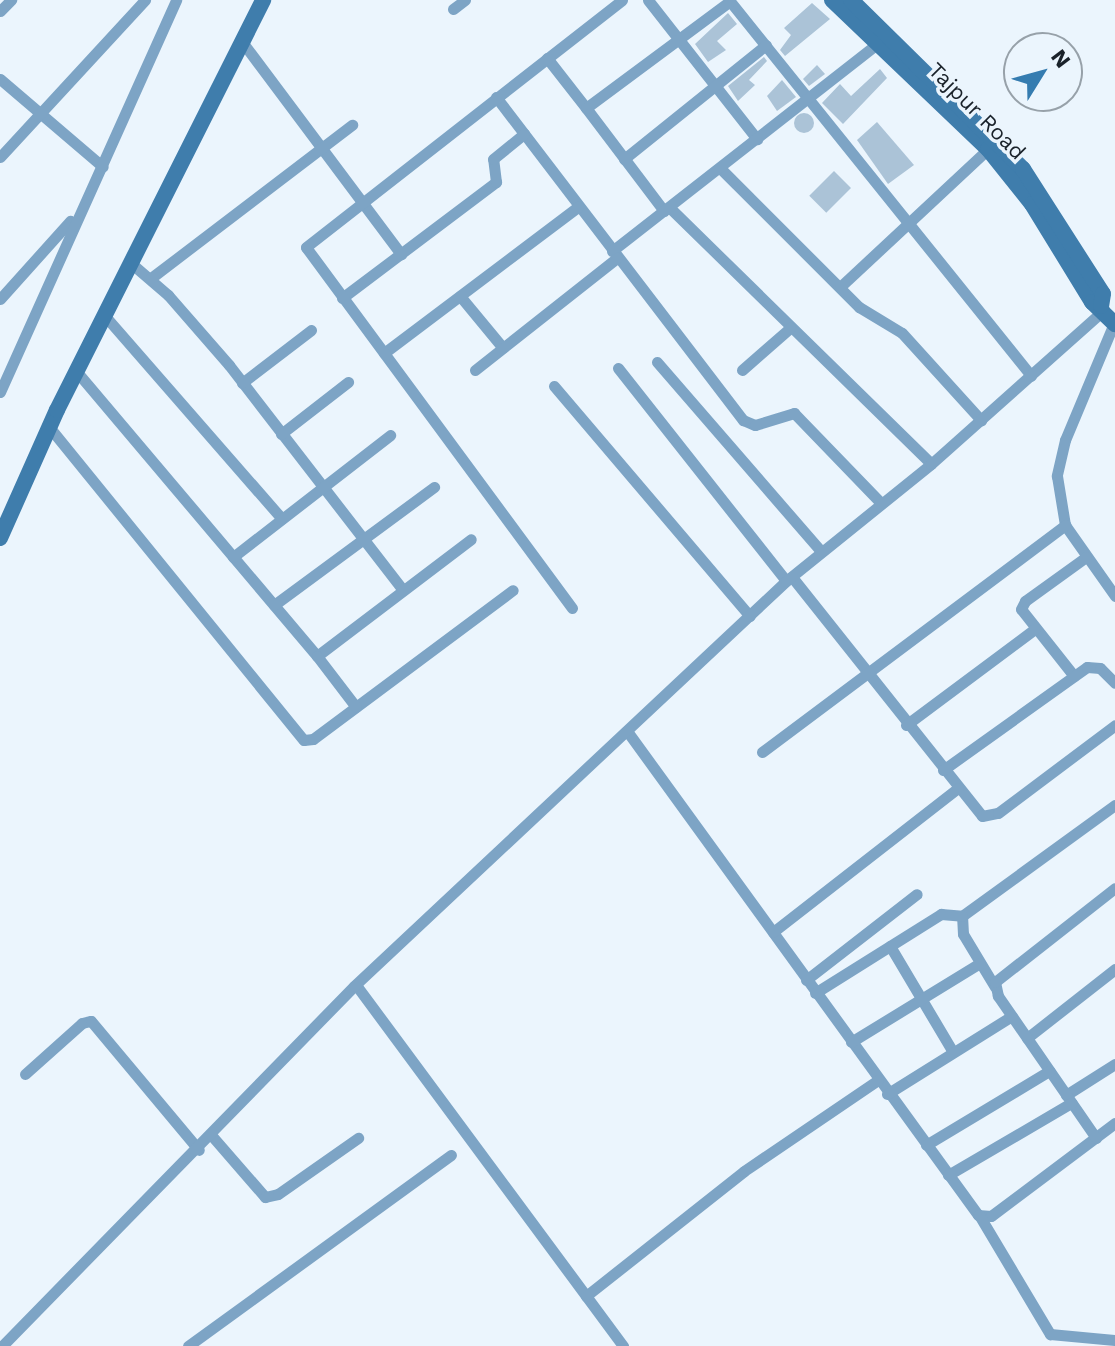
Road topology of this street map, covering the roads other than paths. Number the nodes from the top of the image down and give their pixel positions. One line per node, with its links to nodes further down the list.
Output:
1 (11, 0): 12 (street)
2 (145, 0): 23 (street)
3 (176, 0): 31 (street)
4 (263, 0): 14 (main road)
5 (465, 0): 11 (street)
6 (622, 0): 17 (street)
7 (648, 0): 13 (street)
8 (730, 0): 13 (street); 16 (street)
9 (832, 0): 15 (main road, Tajpur Road)
10 (851, 0): 47 (main road, Tajpur Road)
11 (453, 9)
12 (0, 11)
13 (679, 39): 19 (street); 22 (street)
14 (243, 43): 27 (street); 40 (main road)
15 (878, 43): 21 (street); 28 (main road, Tajpur Road)
16 (766, 45): 19 (street); 21 (street)
17 (547, 58): 20 (street); 22 (street)
18 (0, 79): 23 (street)
19 (715, 86): 26 (street); 30 (street)
20 (496, 97): 25 (street); 33 (street)
21 (809, 99): 26 (street); 37 (street)
22 (586, 108): 30 (street)
23 (39, 115): 29 (street); 31 (street)
24 (352, 125): 27 (street)
25 (524, 134): 34 (street); 38 (street)
26 (757, 139): 32 (street)
27 (320, 149): 33 (street); 41 (street)
28 (988, 149): 37 (street); 47 (main road, Tajpur Road)
29 (0, 157)
30 (624, 159): 35 (street)
31 (103, 167): 36 (street)
32 (720, 168): 35 (street); 42 (street)
33 (359, 201): 38 (street); 44 (street)
34 (578, 207): 39 (street); 43 (street)
35 (666, 209): 39 (street); 48 (street)
36 (78, 212): 45 (street); 61 (street)
37 (910, 222): 42 (street); 57 (street)
38 (401, 254): 44 (street)
39 (614, 255): 50 (street); 69 (street)
40 (132, 264): 41 (street); 46 (main road)
41 (151, 278): 59 (street)
42 (840, 287): 62 (street)
43 (460, 296): 50 (street); 51 (street)
44 (342, 298): 51 (street)
45 (0, 299)
46 (105, 316): 56 (main road); 70 (street)
47 (1109, 316): 57 (street); 71 (street)
48 (790, 328): 55 (street); 66 (street)
49 (311, 330): 59 (street)
50 (503, 348): 54 (street)
51 (384, 353): 83 (street)
52 (657, 362): 75 (street)
53 (618, 368): 78 (street)
54 (475, 370)
55 (742, 370)
56 (77, 372): 63 (main road); 76 (street)
57 (1031, 376): 62 (street)
58 (348, 382): 64 (street)
59 (242, 383): 64 (street)
60 (554, 386): 84 (street)
61 (0, 392)
62 (981, 420): 66 (street)
63 (50, 428): 72 (main road); 90 (street)
64 (281, 434): 68 (street)
65 (390, 435): 68 (street)
66 (931, 464): 69 (street)
67 (434, 487): 74 (street)
68 (323, 488): 70 (street); 74 (street)
69 (881, 503): 75 (street)
70 (282, 519): 76 (street)
71 (1065, 525): 77 (street); 87 (street)
72 (0, 538)
73 (471, 539): 79 (street)
74 (364, 540): 79 (street); 82 (street)
75 (821, 551): 78 (street)
76 (233, 557): 82 (street)
77 (1086, 557): 81 (street); 85 (street)
78 (789, 579): 84 (street); 87 (street)
79 (402, 589): 86 (street)
80 (513, 590): 90 (street)
81 (1115, 596)
82 (274, 605): 86 (street)
83 (572, 608)
84 (750, 616): 93 (street)
85 (1035, 629): 88 (street); 91 (street)
86 (317, 656): 90 (street)
87 (865, 671): 91 (street); 94 (street)
88 (1074, 676): 89 (street); 95 (street)
89 (1115, 683)
90 (356, 707)
91 (906, 725): 95 (street)
92 (1115, 725): 96 (street)
93 (627, 731): 101 (street); 106 (street)
94 (762, 752)
95 (943, 770): 96 (street)
96 (958, 788): 101 (street)
97 (1115, 805): 100 (street)
98 (1115, 888): 107 (street)
99 (917, 894): 105 (street)
100 (962, 916): 102 (street); 103 (street)
101 (773, 932): 105 (street)
102 (890, 946): 108 (street); 109 (street)
103 (980, 963): 107 (street); 109 (street)
104 (1115, 969): 111 (street)
105 (806, 980): 108 (street)
106 (356, 985): 121 (street); 129 (street)
107 (995, 987): 110 (street)
108 (815, 993): 112 (street)
109 (921, 999): 112 (street); 113 (street)
110 (1012, 1016): 111 (street); 113 (street)
111 (1027, 1038): 115 (street)
112 (851, 1042): 117 (street)
113 (953, 1052): 118 (street)
114 (1115, 1064): 119 (street)
115 (1049, 1071): 119 (street); 124 (street)
116 (25, 1074): 125 (street)
117 (878, 1080): 118 (street); 129 (street)
118 (887, 1094): 124 (street)
119 (1068, 1099): 123 (street); 127 (street)
120 (1115, 1123): 123 (street)
121 (212, 1136): 122 (street); 125 (street)
122 (358, 1138)
123 (1096, 1138): 128 (street)
124 (926, 1145): 127 (street)
125 (199, 1150): 132 (street)
126 (451, 1155): 133 (street)
127 (948, 1175): 128 (street)
128 (981, 1216): 130 (street)
129 (586, 1296): 134 (street)
130 (1049, 1340): 131 (street)
131 (1115, 1340)
132 (2, 1346)
133 (188, 1346)
134 (623, 1346)

